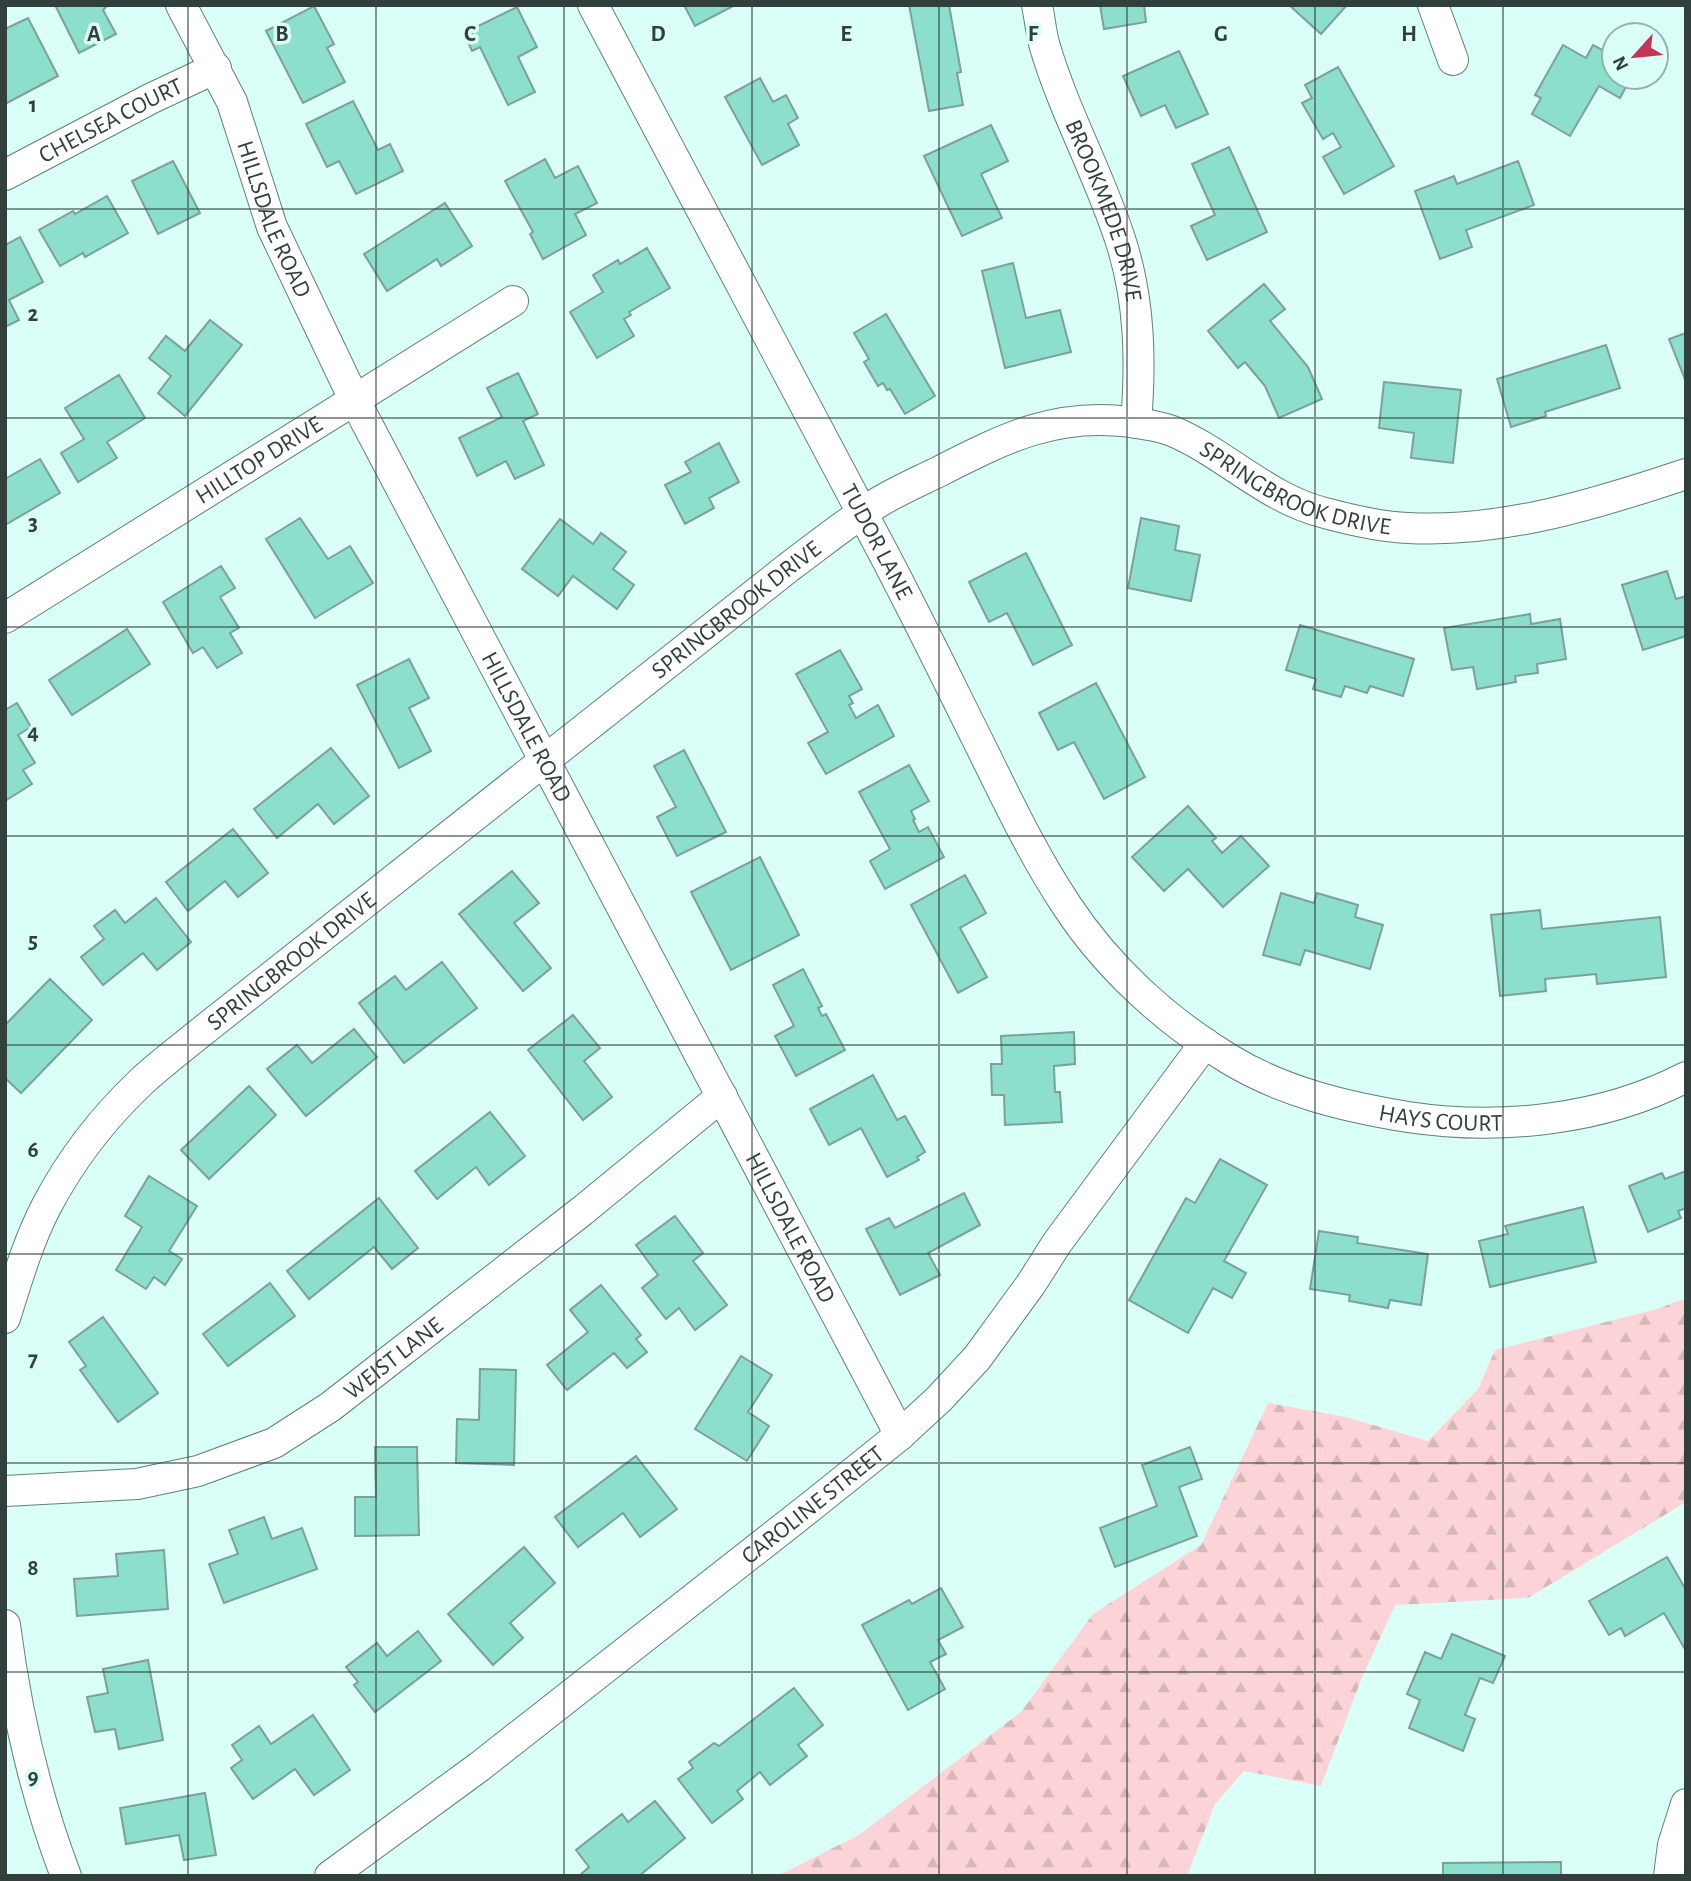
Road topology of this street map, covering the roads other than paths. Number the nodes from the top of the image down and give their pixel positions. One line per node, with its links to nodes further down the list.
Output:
1 (181, 5): 6 (street, HILLSDALE ROAD)
2 (593, 5): 12 (street, TUDOR LANE)
3 (1037, 5): 10 (street, BROOKMEDE DRIVE)
4 (1433, 5): 5 (street)
5 (1453, 60)
6 (216, 68): 7 (street, CHELSEA COURT); 9 (street, HILLSDALE ROAD)
7 (5, 175)
8 (513, 301): 9 (street, HILLTOP DRIVE)
9 (354, 399): 13 (street, HILLTOP DRIVE); 14 (street, HILLSDALE ROAD)
10 (1136, 423): 11 (street, SPRINGBROOK DRIVE); 12 (street, SPRINGBROOK DRIVE)
11 (1686, 474)
12 (862, 513): 14 (street, SPRINGBROOK DRIVE); 15 (street, TUDOR LANE)
13 (5, 618)
14 (544, 761): 17 (street, HILLSDALE ROAD); 18 (street, SPRINGBROOK DRIVE)
15 (1205, 1043): 16 (street, HAYS COURT); 19 (street, CAROLINE STREET)
16 (1686, 1077)
17 (722, 1096): 19 (street, HILLSDALE ROAD); 20 (street, WEIST LANE)
18 (5, 1318)
19 (900, 1435): 24 (street, CAROLINE STREET)
20 (5, 1492)
21 (5, 1625): 23 (street)
22 (1686, 1804): 25 (street)
23 (66, 1876)
24 (330, 1876)
25 (1669, 1876)

